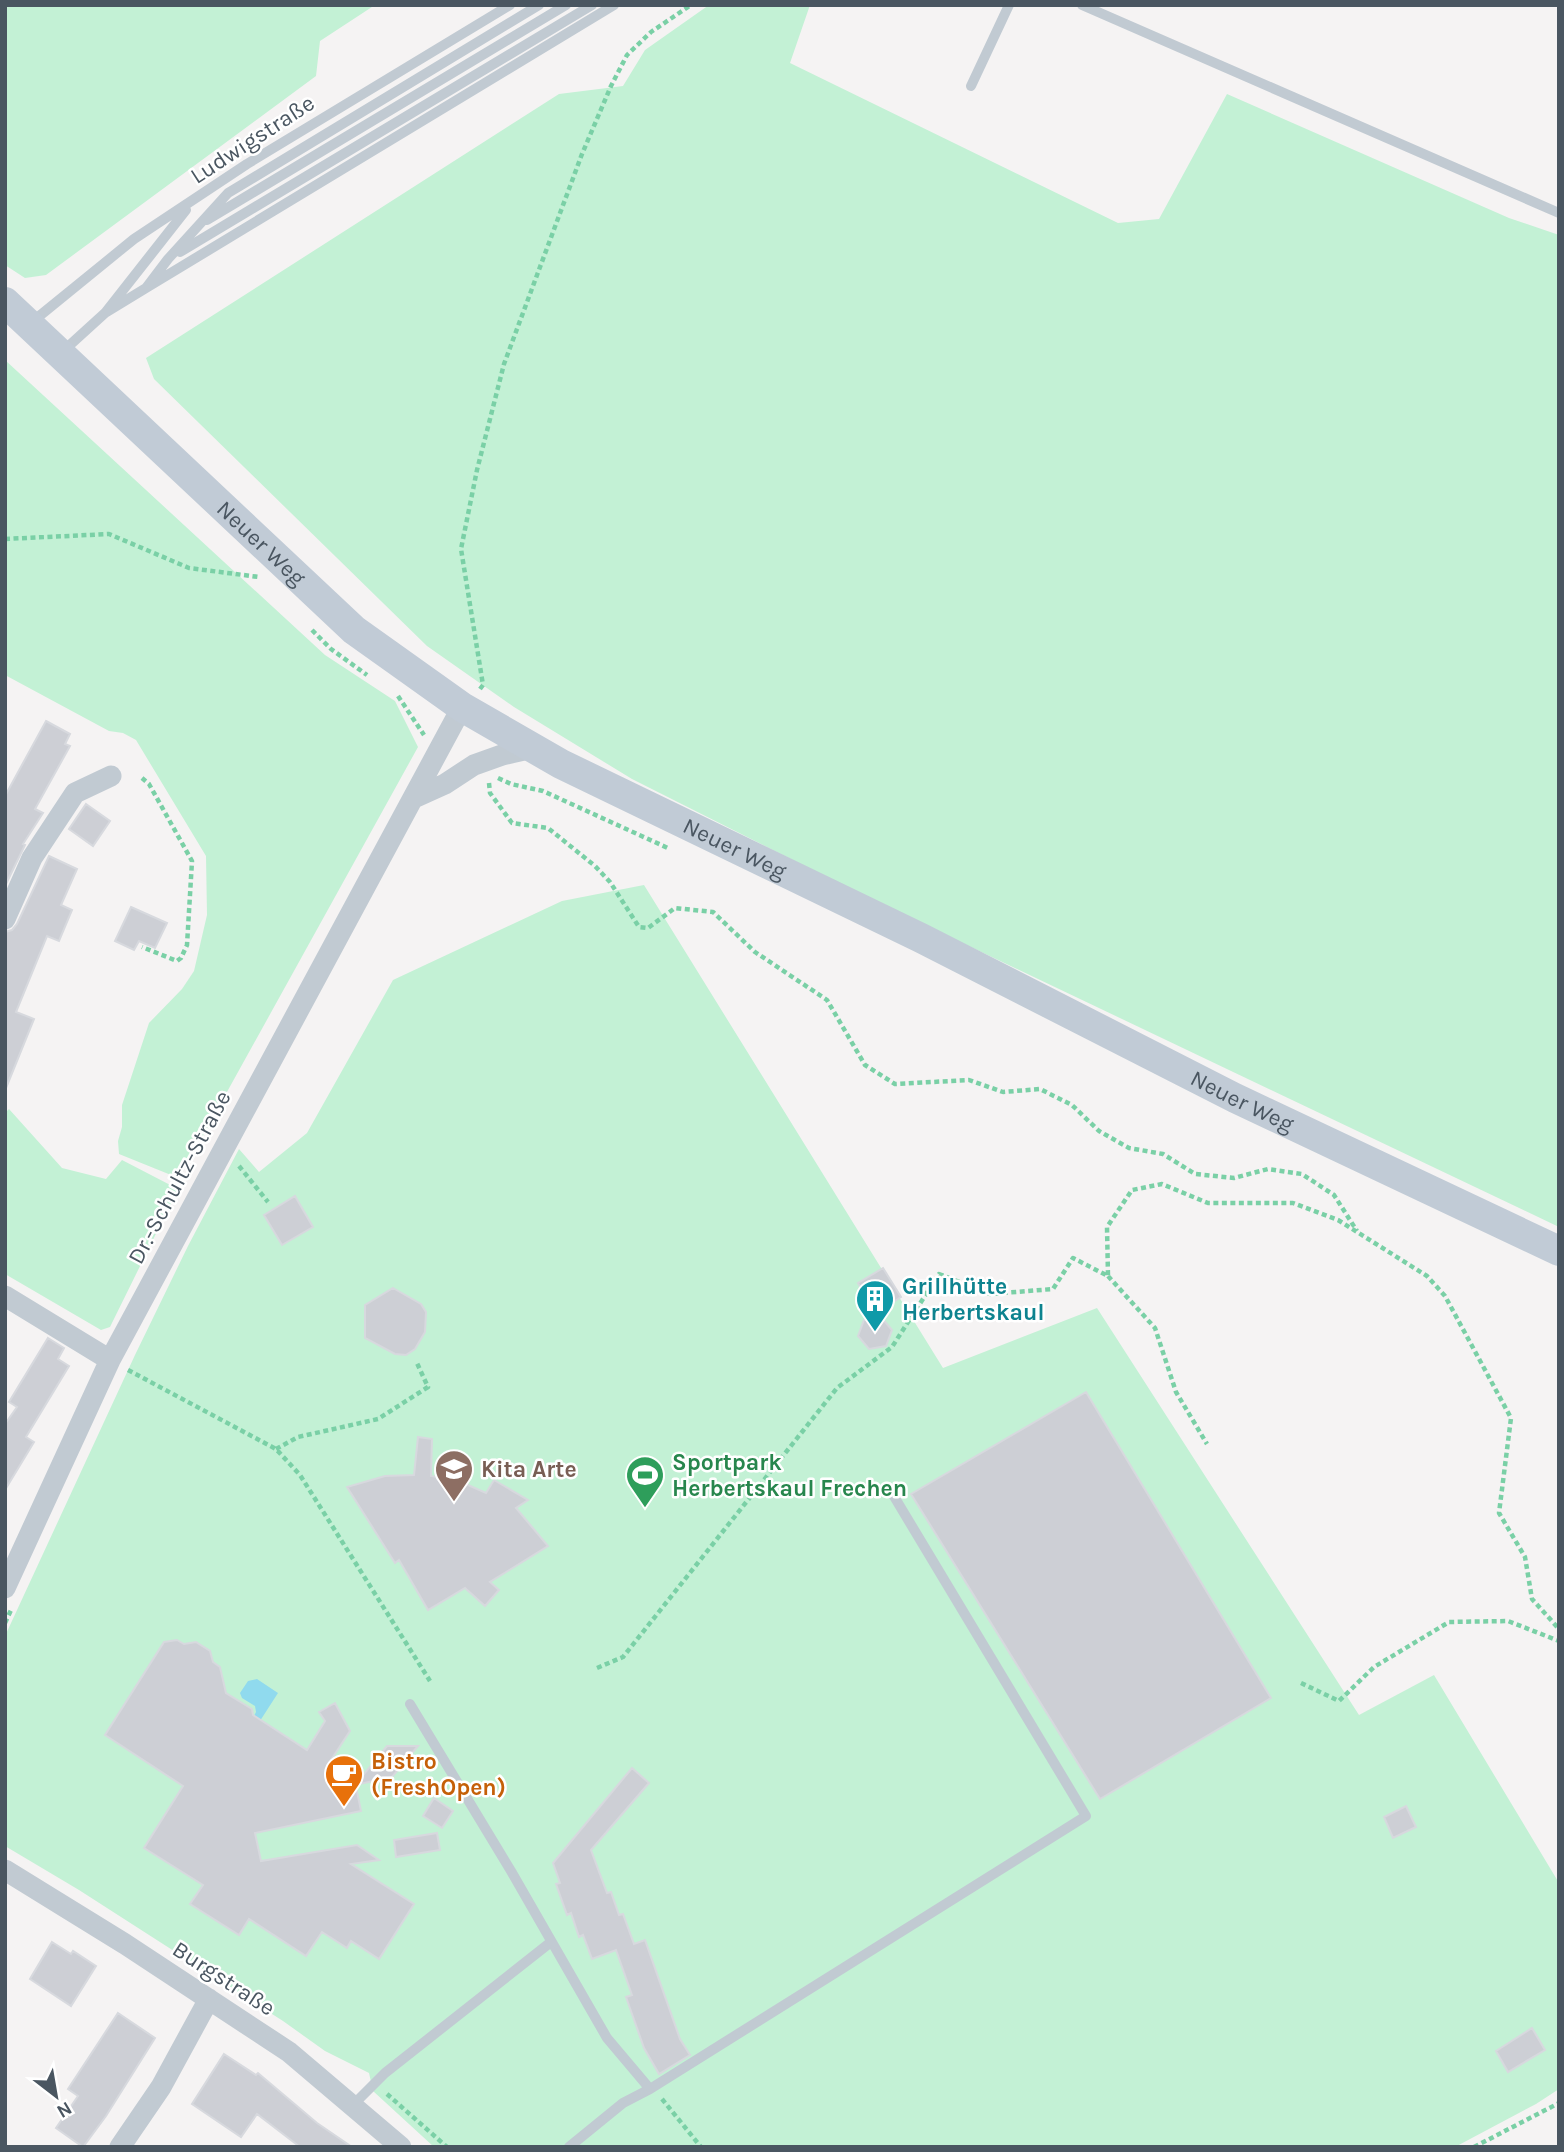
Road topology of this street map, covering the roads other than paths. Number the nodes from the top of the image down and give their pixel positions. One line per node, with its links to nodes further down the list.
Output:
1 (510, 5): 9 (lane, Ludwigstraße)
2 (539, 5): 11 (lane)
3 (566, 5): 11 (lane)
4 (592, 5): 12 (lane)
5 (614, 5): 13 (lane)
6 (1009, 5): 8 (lane)
7 (1082, 5): 10 (lane)
8 (971, 86)
9 (192, 202): 15 (lane); 16 (lane, Ludwigstraße)
10 (1559, 213)
11 (196, 227): 12 (lane)
12 (169, 259): 13 (lane)
13 (146, 288): 15 (lane)
14 (5, 302): 16 (main road, Neuer Weg)
15 (105, 313): 17 (lane)
16 (29, 325): 17 (main road, Neuer Weg)
17 (60, 354): 18 (main road, Neuer Weg)
18 (462, 707): 19 (main road, Neuer Weg); 21 (street, Dr.-Schultz-Straße)
19 (533, 748): 21 (street); 23 (main road, Neuer Weg)
20 (111, 776): 22 (street)
21 (414, 798): 25 (street, Dr.-Schultz-Straße)
22 (5, 919)
23 (1559, 1251)
24 (5, 1296): 25 (street)
25 (110, 1360): 27 (street, Dr.-Schultz-Straße)
26 (892, 1493): 32 (lane)
27 (5, 1588)
28 (410, 1704): 30 (lane)
29 (5, 1870): 31 (street, Burgstraße)
30 (551, 1942): 32 (lane); 33 (lane)
31 (209, 1999): 33 (street, Burgstraße); 34 (street)
32 (650, 2089): 36 (lane)
33 (354, 2104): 35 (street, Burgstraße)
34 (120, 2147)
35 (401, 2147)
36 (569, 2147)

